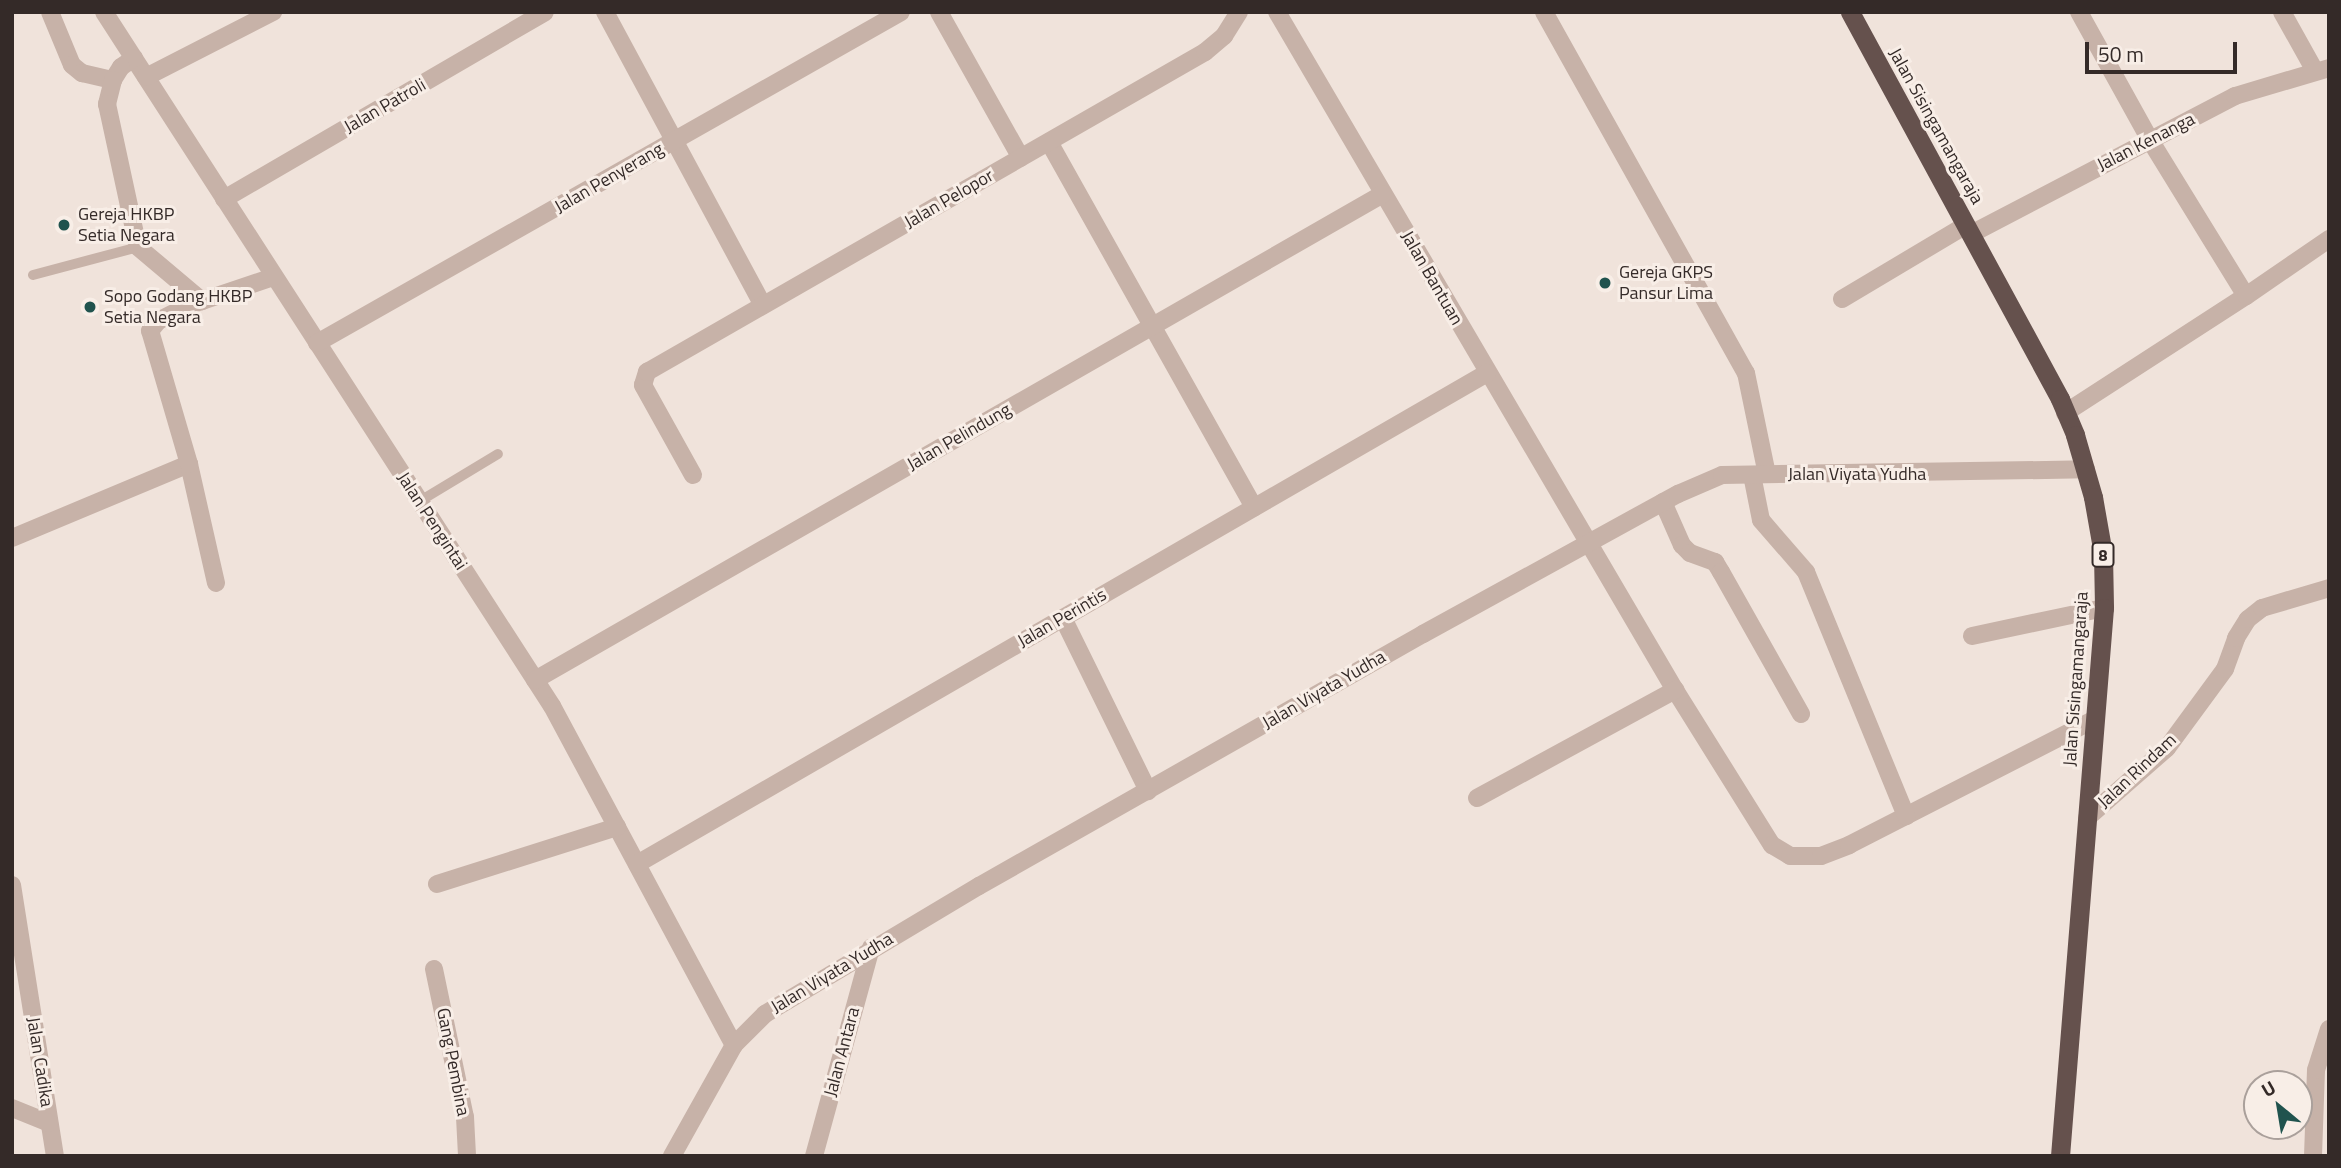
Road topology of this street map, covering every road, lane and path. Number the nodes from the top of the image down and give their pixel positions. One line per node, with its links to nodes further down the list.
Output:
1 (50, 12): 17 (street)
2 (104, 12): 14 (street, Jalan Pengintai)
3 (273, 12): 16 (street)
4 (605, 12): 19 (street)
5 (901, 12): 19 (street, Jalan Penyerang)
6 (939, 12): 21 (street)
7 (1239, 12): 20 (street, Jalan Pelopor)
8 (1277, 12): 22 (street, Jalan Bantuan)
9 (1544, 12): 41 (street)
10 (1850, 12): 24 (highway, Jalan Sisingamangaraja / 8)
11 (2079, 12): 18 (street)
12 (2282, 12): 15 (street)
13 (542, 13): 23 (street, Jalan Patroli)
14 (134, 58): 16 (street, Jalan Pengintai); 17 (street)
15 (2322, 69): 18 (street, Jalan Kenanga)
16 (146, 77): 23 (street, Jalan Pengintai)
17 (113, 80): 26 (street)
18 (2150, 140): 24 (street, Jalan Kenanga); 29 (street)
19 (675, 141): 32 (street); 34 (street, Jalan Penyerang)
20 (1049, 142): 21 (street, Jalan Pelopor); 33 (street)
21 (1021, 158): 32 (street, Jalan Pelopor)
22 (1382, 194): 33 (street, Jalan Pelindung); 35 (street, Jalan Bantuan)
23 (224, 199): 28 (street, Jalan Pengintai)
24 (1968, 229): 30 (street, Jalan Kenanga); 36 (highway, Jalan Sisingamangaraja / 8)
25 (2329, 239): 29 (street)
26 (138, 247): 27 (lane); 31 (street)
27 (33, 275)
28 (273, 277): 31 (street); 34 (street, Jalan Pengintai)
29 (2246, 296): 36 (street)
30 (1842, 299)
31 (202, 301): 38 (street)
32 (763, 305): 40 (street, Jalan Pelopor)
33 (1152, 326): 44 (street); 52 (street, Jalan Pelindung)
34 (317, 343): 42 (street, Jalan Pengintai)
35 (1487, 373): 44 (street, Jalan Perintis); 46 (street, Jalan Bantuan)
36 (2065, 412): 39 (highway, Jalan Sisingamangaraja / 8)
37 (498, 454): 42 (lane)
38 (189, 464): 45 (street); 47 (street)
39 (2086, 469): 41 (street, Jalan Viyata Yudha); 49 (highway, Jalan Sisingamangaraja / 8)
40 (693, 475)
41 (1760, 475): 43 (street, Jalan Viyata Yudha); 58 (street)
42 (420, 501): 52 (street, Jalan Pengintai)
43 (1663, 502): 46 (street, Jalan Viyata Yudha); 54 (street)
44 (1254, 507): 50 (street, Jalan Perintis)
45 (12, 538)
46 (1588, 543): 53 (street, Jalan Bantuan); 56 (street, Jalan Viyata Yudha)
47 (216, 583)
48 (2329, 588): 59 (street, Jalan Rindam)
49 (2104, 608): 51 (street); 55 (highway, Jalan Sisingamangaraja / 8)
50 (1063, 618): 56 (street); 61 (street, Jalan Perintis)
51 (1972, 636)
52 (535, 680): 60 (street, Jalan Pengintai)
53 (1675, 690): 57 (street); 58 (street, Jalan Bantuan)
54 (1801, 714)
55 (2095, 719): 58 (street, Jalan Bantuan); 59 (highway, Jalan Sisingamangaraja / 8)
56 (1148, 791): 65 (street, Jalan Viyata Yudha)
57 (1477, 798)
58 (1906, 816)
59 (2087, 818): 76 (highway, Jalan Sisingamangaraja / 8)
60 (617, 827): 61 (street, Jalan Pengintai); 62 (street)
61 (637, 864): 68 (street, Jalan Pengintai)
62 (437, 884)
63 (12, 886): 64 (street, Jalan Cadika)
64 (17, 942): 71 (street, Jalan Cadika)
65 (871, 948): 68 (street, Jalan Viyata Yudha); 75 (street, Jalan Antara)
66 (434, 969): 73 (street, Gang Pembina)
67 (2329, 1029): 69 (street)
68 (734, 1045): 74 (street, Jalan Viyata Yudha)
69 (2322, 1078): 77 (street)
70 (12, 1108): 71 (street)
71 (49, 1123): 72 (street, Jalan Cadika)
72 (55, 1156)
73 (467, 1156)
74 (672, 1156)
75 (814, 1156)
76 (2060, 1156)
77 (2312, 1156)

